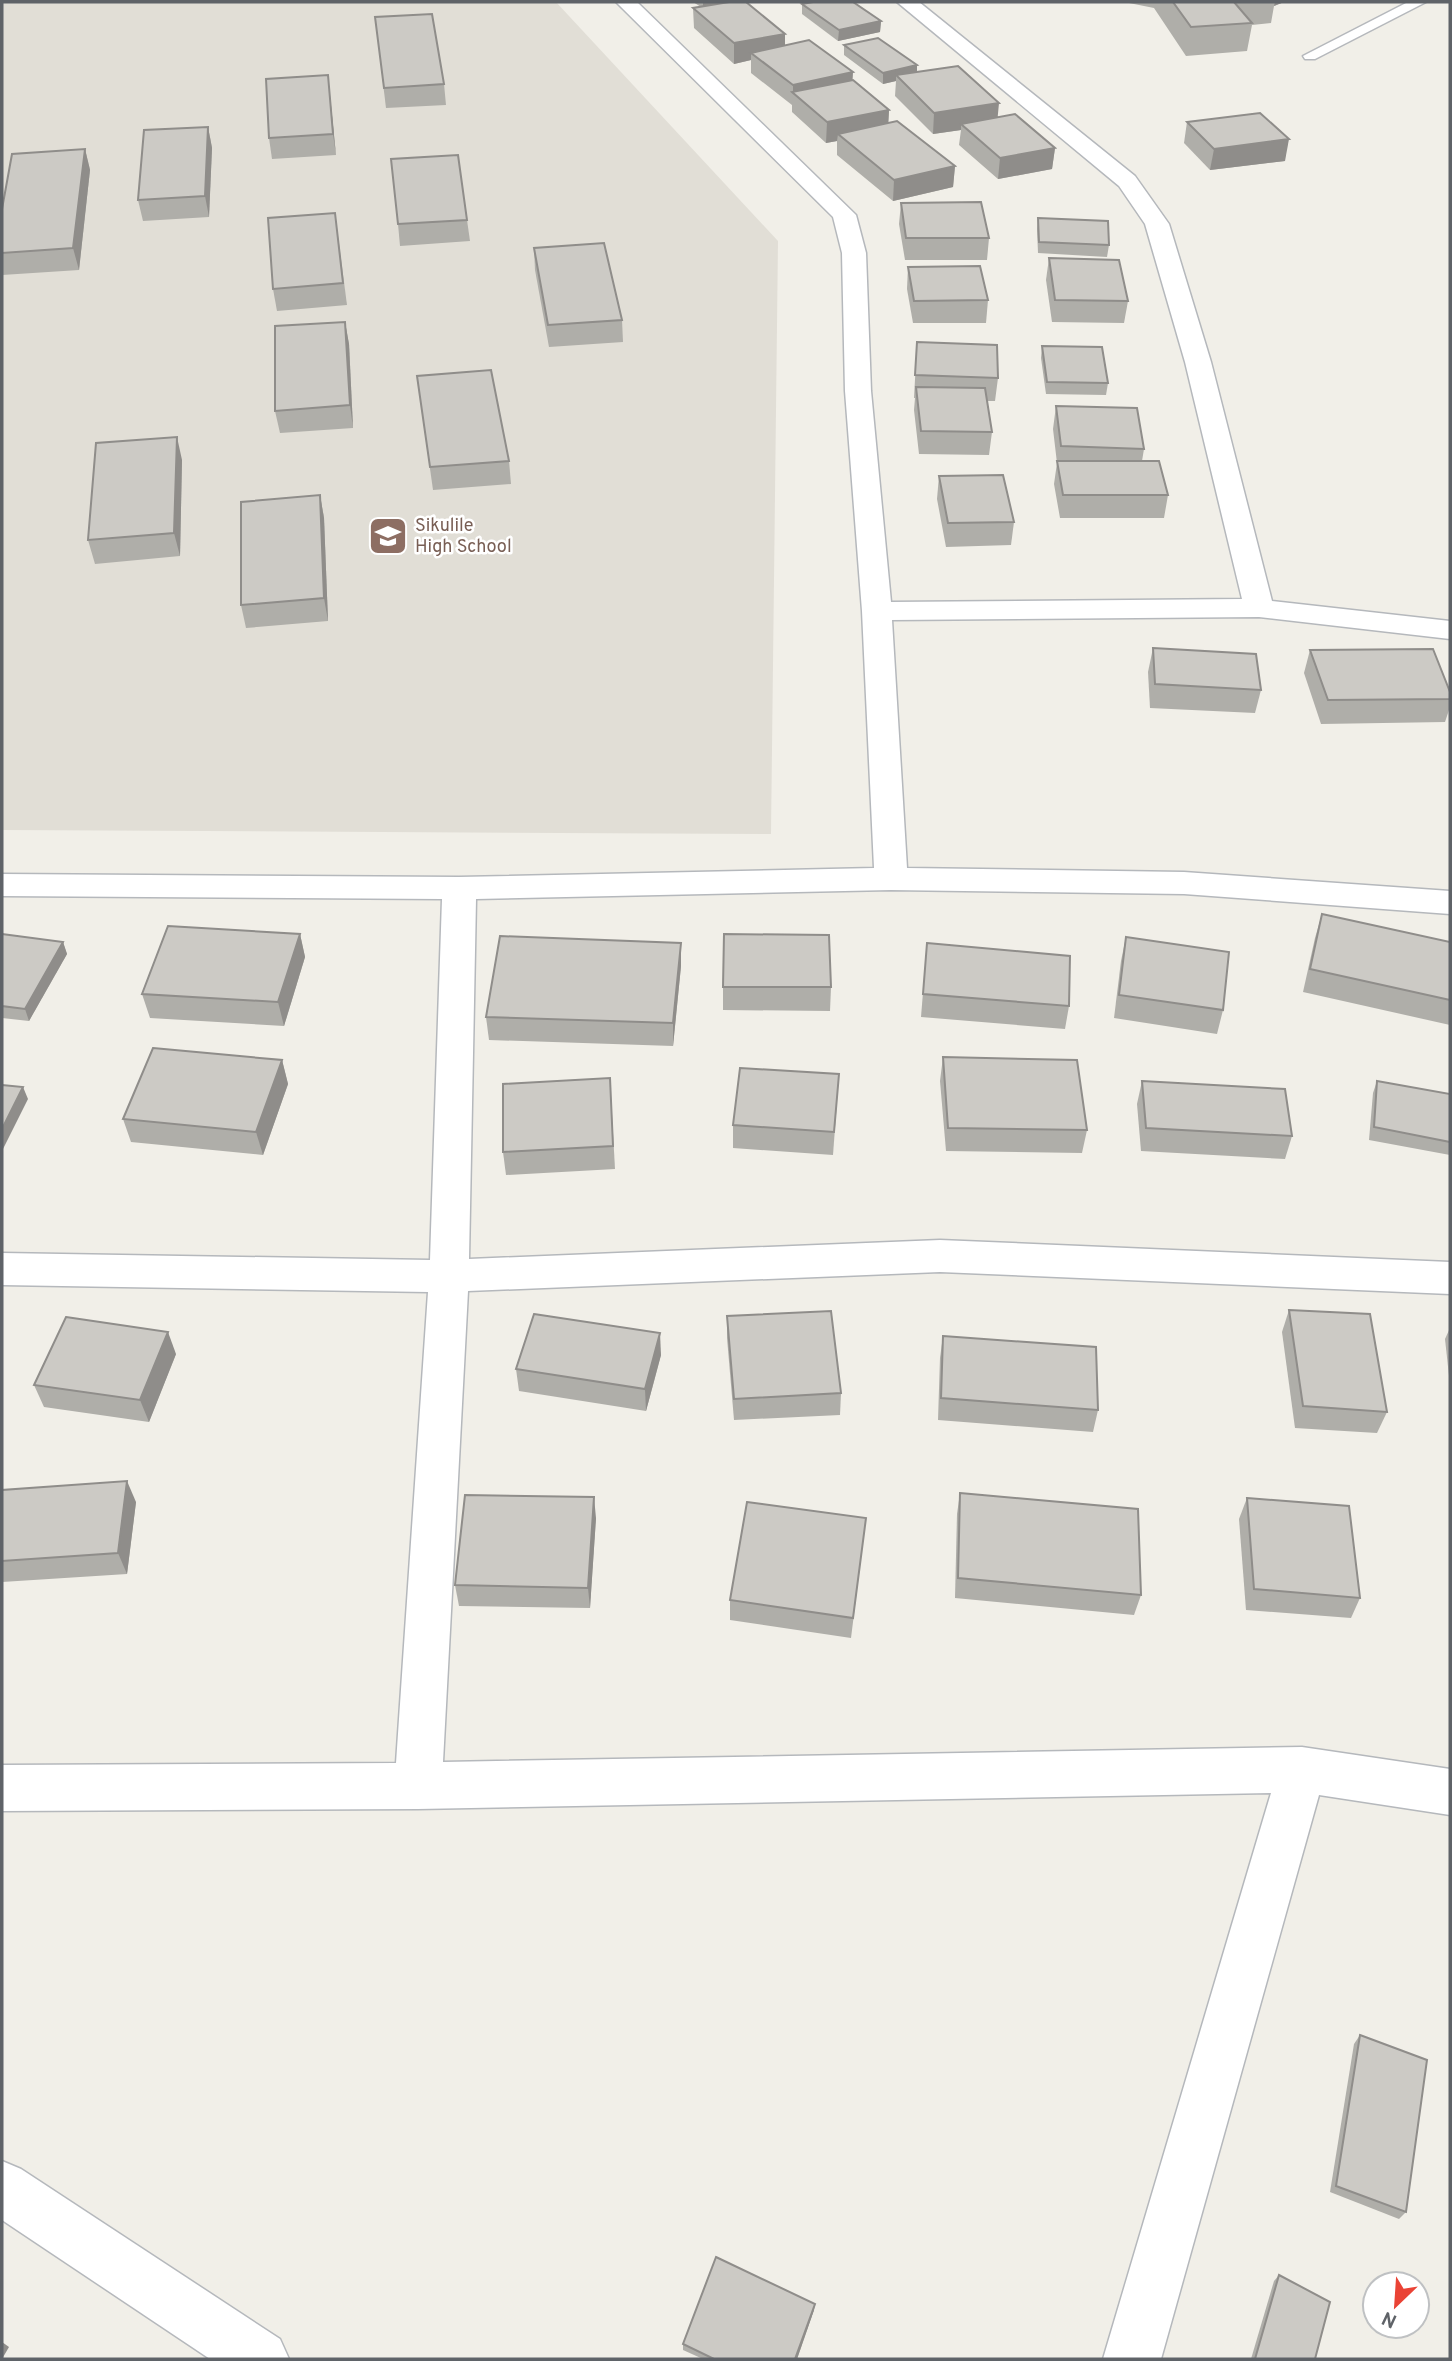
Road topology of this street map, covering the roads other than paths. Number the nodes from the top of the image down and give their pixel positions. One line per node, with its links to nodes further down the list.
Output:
1 (626, 2): 6 (street)
2 (907, 2): 5 (street)
3 (1419, 2): 4 (lane)
4 (1310, 56)
5 (1258, 608): 6 (street); 7 (street)
6 (877, 611): 8 (street)
7 (1450, 630)
8 (891, 879): 10 (street); 11 (street)
9 (2, 885): 10 (street)
10 (459, 888): 13 (street)
11 (1450, 903)
12 (2, 1269): 13 (street)
13 (449, 1276): 14 (street); 16 (street)
14 (1450, 1278)
15 (1303, 1770): 16 (street); 18 (street); 21 (street)
16 (418, 1786): 17 (street)
17 (2, 1788)
18 (1450, 1792)
19 (2, 2188): 20 (street)
20 (260, 2359)
21 (1132, 2359)

